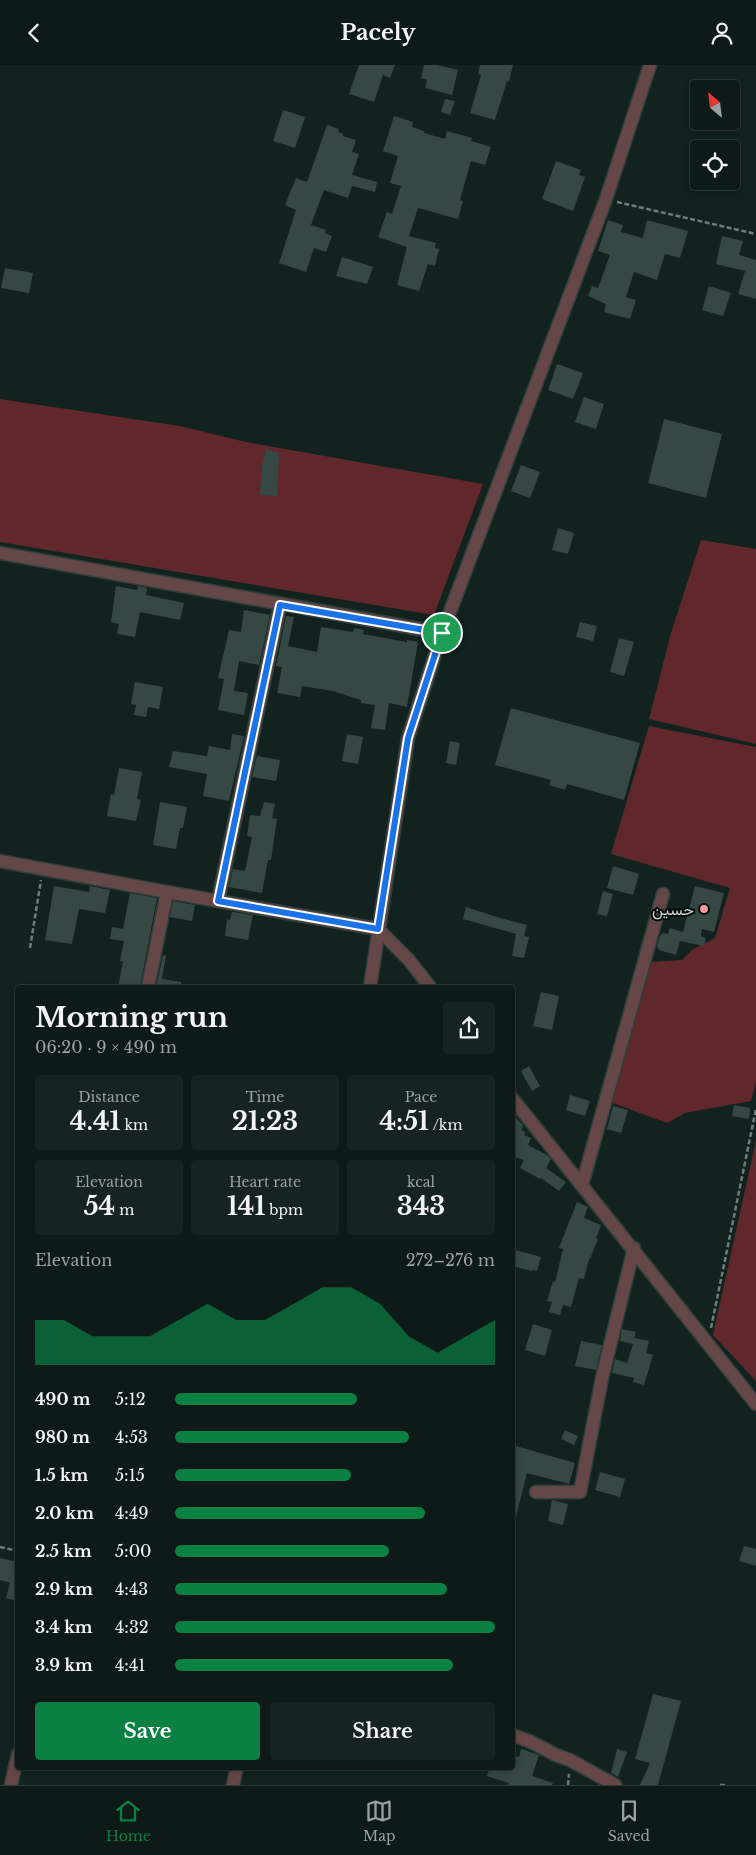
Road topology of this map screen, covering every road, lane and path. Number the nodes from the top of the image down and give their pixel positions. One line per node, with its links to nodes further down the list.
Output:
1 (650, 65): 2 (street)
2 (606, 199): 3 (path); 6 (street)
3 (756, 234)
4 (0, 553): 5 (street)
5 (280, 605): 6 (street); 11 (street)
6 (442, 633): 12 (street)
7 (0, 861): 8 (street)
8 (42, 869): 9 (street); 13 (path)
9 (167, 892): 11 (street); 14 (street)
10 (663, 894): 19 (street)
11 (218, 901): 12 (street)
12 (378, 929): 15 (street); 16 (street)
13 (30, 948)
14 (148, 985)
15 (370, 985)
16 (428, 985)
17 (515, 1102): 19 (street)
18 (756, 1109): 21 (path)
19 (582, 1185): 20 (street)
20 (634, 1248): 21 (street); 23 (street)
21 (706, 1340): 22 (street)
22 (756, 1404)
23 (536, 1492)
24 (0, 1547): 25 (path)
25 (15, 1550)
26 (515, 1736): 31 (street)
27 (15, 1767): 29 (street)
28 (236, 1770): 30 (street)
29 (11, 1785)
30 (233, 1785)
31 (615, 1785)
32 (720, 1785): 33 (path)
33 (726, 1785)

